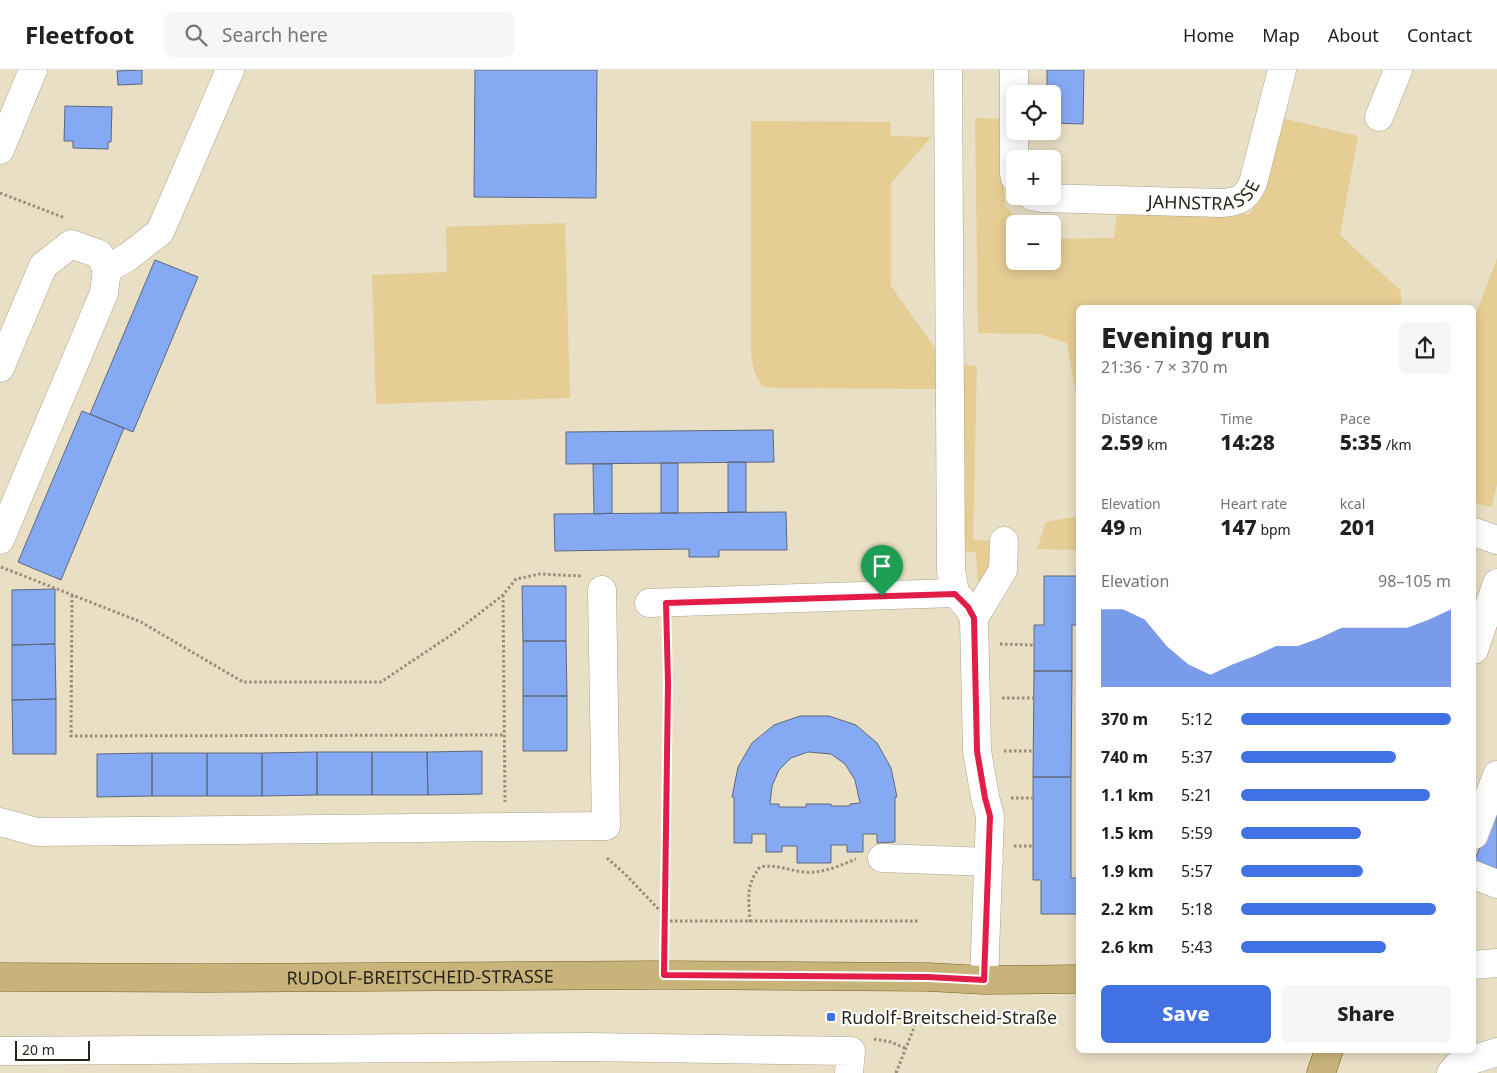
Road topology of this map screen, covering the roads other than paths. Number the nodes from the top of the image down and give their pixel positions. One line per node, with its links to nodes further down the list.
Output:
1 (33, 70): 8 (street)
2 (230, 70): 11 (street)
3 (948, 70): 19 (street)
4 (1014, 70): 9 (street)
5 (1282, 70): 10 (street, JAHNSTRASSE)
6 (1398, 70): 7 (street)
7 (1379, 117)
8 (0, 150)
9 (1014, 150)
10 (1061, 198)
11 (107, 269): 12 (street); 14 (street)
12 (0, 368)
13 (1476, 533): 15 (street)
14 (0, 540)
15 (1497, 540)
16 (1004, 541): 21 (street)
17 (1497, 584): 22 (street)
18 (602, 590): 24 (street)
19 (955, 594): 20 (street); 21 (street)
20 (657, 603)
21 (974, 618): 27 (street)
22 (1476, 644)
23 (1497, 776): 25 (street)
24 (0, 822)
25 (1476, 830)
26 (882, 858): 27 (street)
27 (989, 862): 34 (street)
28 (1476, 876): 29 (street)
29 (1497, 884)
30 (1497, 963): 31 (street)
31 (1476, 965)
32 (0, 976): 34 (main road, RUDOLF-BREITSCHEID-STRASSE)
33 (1076, 979): 34 (main road, RUDOLF-BREITSCHEID-STRASSE)
34 (984, 980)
35 (0, 1051): 38 (street)
36 (1497, 1052): 41 (street)
37 (1328, 1053): 40 (main road)
38 (249, 1061): 39 (street)
39 (849, 1073)
40 (1321, 1073)
41 (1451, 1073)

